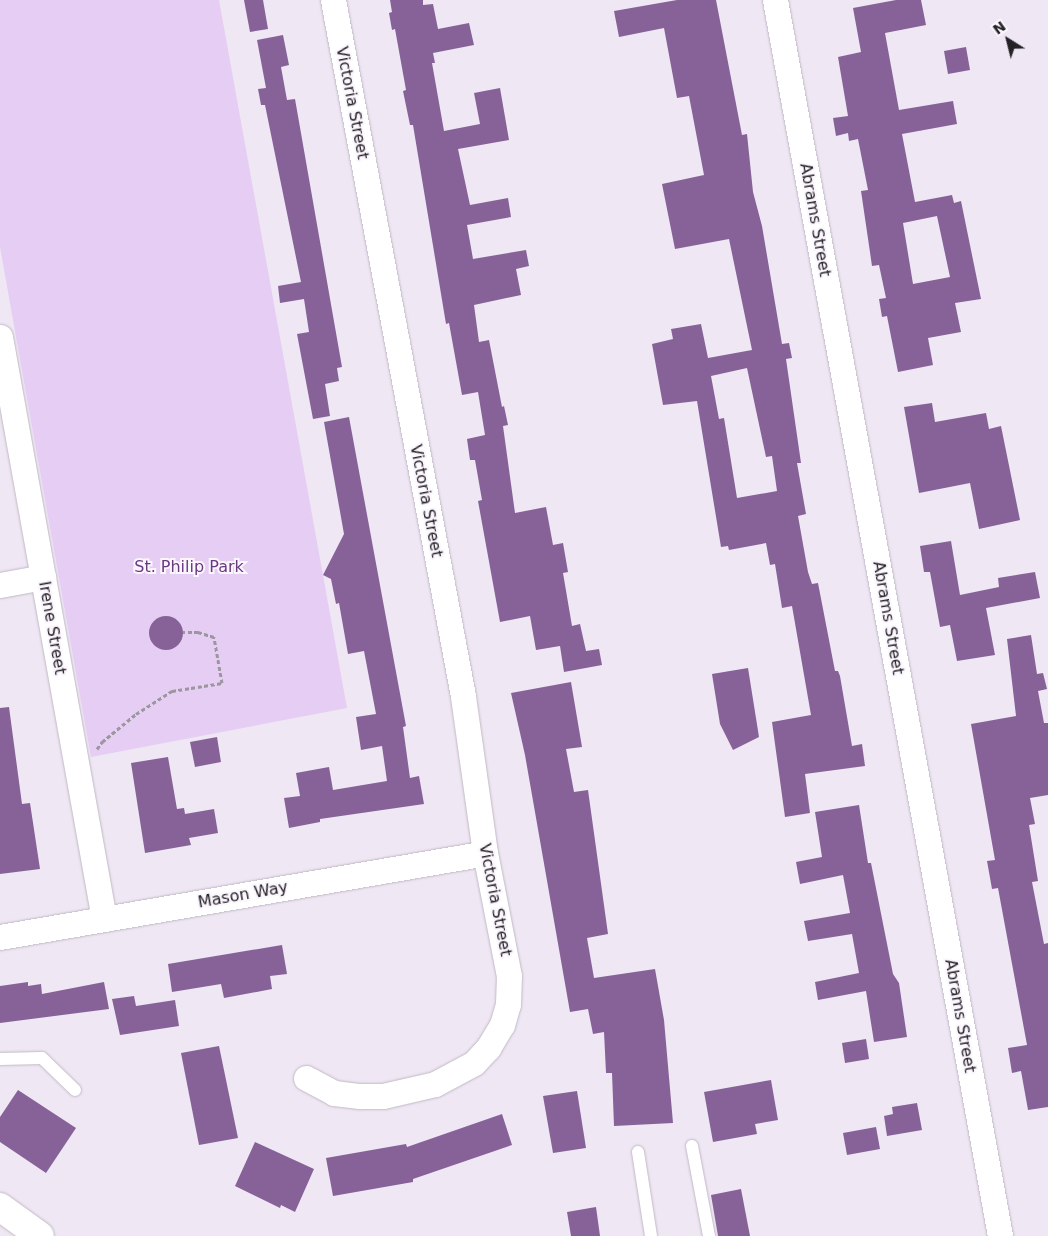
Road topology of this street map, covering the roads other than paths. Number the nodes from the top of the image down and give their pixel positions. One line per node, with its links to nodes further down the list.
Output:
1 (333, 0): 6 (street, Victoria Street)
2 (775, 0): 18 (street, Abrams Street)
3 (0, 337): 4 (street, Irene Street)
4 (43, 577): 5 (street); 7 (street, Irene Street)
5 (0, 585)
6 (485, 853): 7 (street, Mason Way); 10 (street, Victoria Street)
7 (104, 919): 8 (street, Mason Way)
8 (0, 937)
9 (0, 1060): 11 (lane)
10 (306, 1078)
11 (75, 1090)
12 (692, 1146): 17 (lane)
13 (638, 1152): 16 (lane)
14 (0, 1207): 15 (main road)
15 (40, 1236)
16 (651, 1236)
17 (709, 1236)
18 (1000, 1236)

